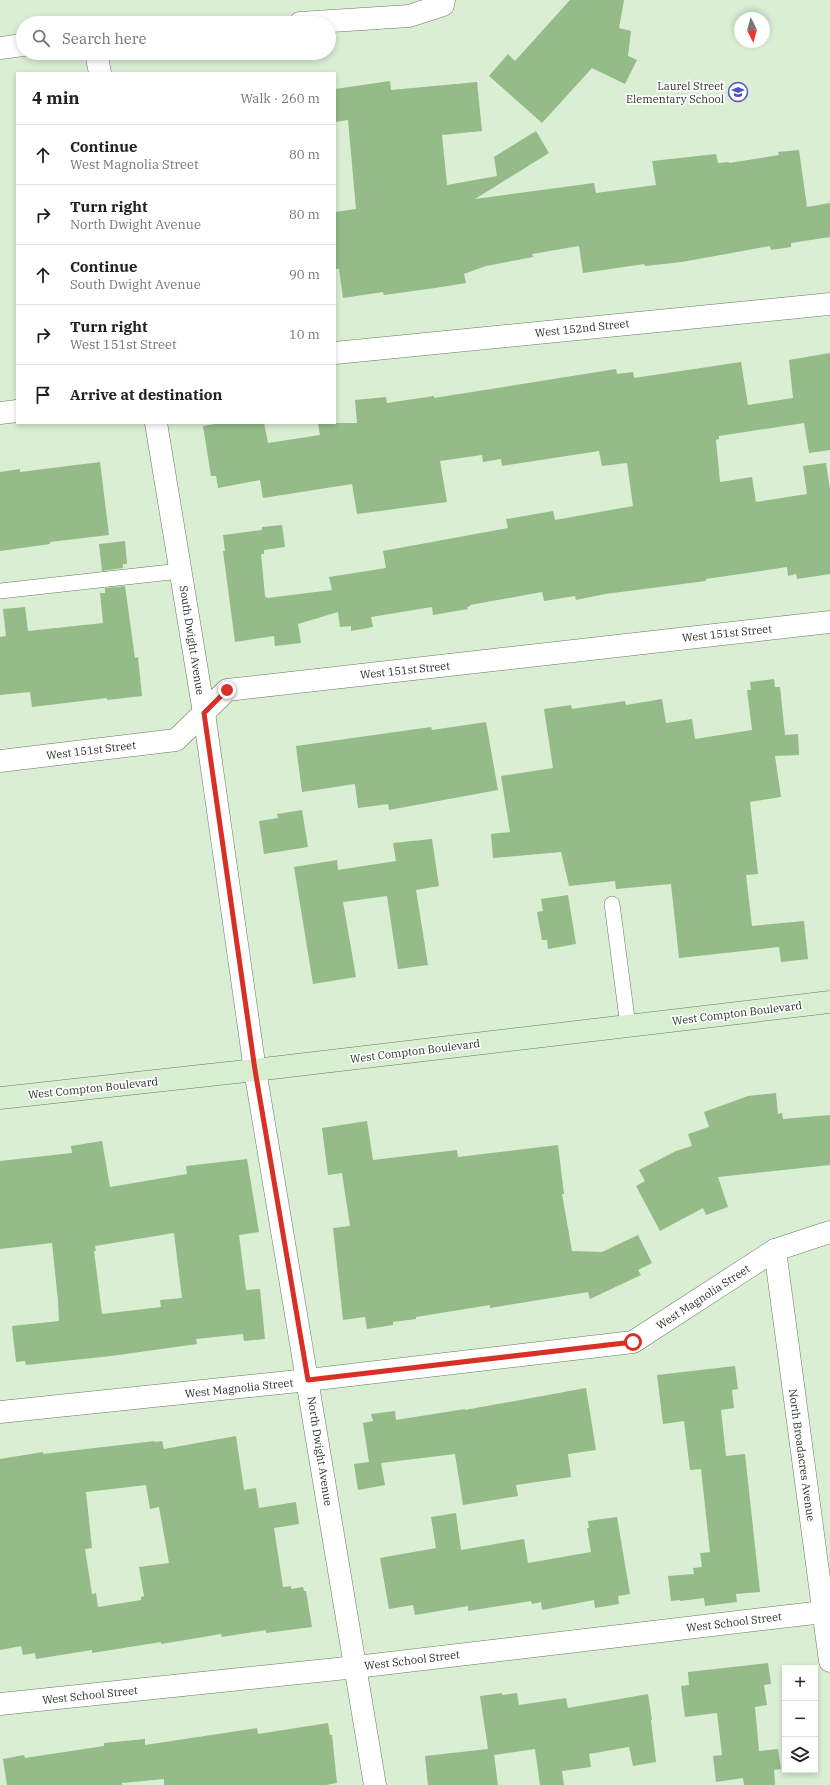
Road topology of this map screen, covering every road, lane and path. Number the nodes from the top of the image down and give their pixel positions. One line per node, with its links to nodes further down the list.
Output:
1 (444, 2): 2 (street)
2 (336, 21)
3 (16, 46): 4 (street)
4 (0, 48)
5 (97, 60): 6 (street)
6 (100, 72)
7 (830, 304): 8 (street, West 152nd Street)
8 (336, 353)
9 (16, 411): 10 (street)
10 (0, 413)
11 (156, 424): 12 (street, South Dwight Avenue)
12 (180, 571): 13 (lane); 15 (street, South Dwight Avenue)
13 (0, 591)
14 (830, 622): 15 (street, West 151st Street)
15 (204, 713): 16 (street, West 151st Street); 20 (street, South Dwight Avenue)
16 (0, 761)
17 (612, 904): 19 (lane)
18 (830, 1002): 19 (main road, West Compton Boulevard)
19 (628, 1026): 20 (main road, West Compton Boulevard)
20 (255, 1070): 21 (main road, West Compton Boulevard); 24 (street, North Dwight Avenue)
21 (0, 1098)
22 (830, 1232): 23 (street, West Magnolia Street)
23 (775, 1250): 24 (street, West Magnolia Street); 26 (street, North Broadacres Avenue)
24 (308, 1380): 25 (street, West Magnolia Street); 28 (street, North Dwight Avenue)
25 (0, 1412)
26 (823, 1612): 27 (street, North Broadacres Avenue); 28 (street, West School Street)
27 (830, 1660)
28 (356, 1666): 29 (street, West School Street); 30 (street, North Dwight Avenue)
29 (0, 1704)
30 (375, 1785)

